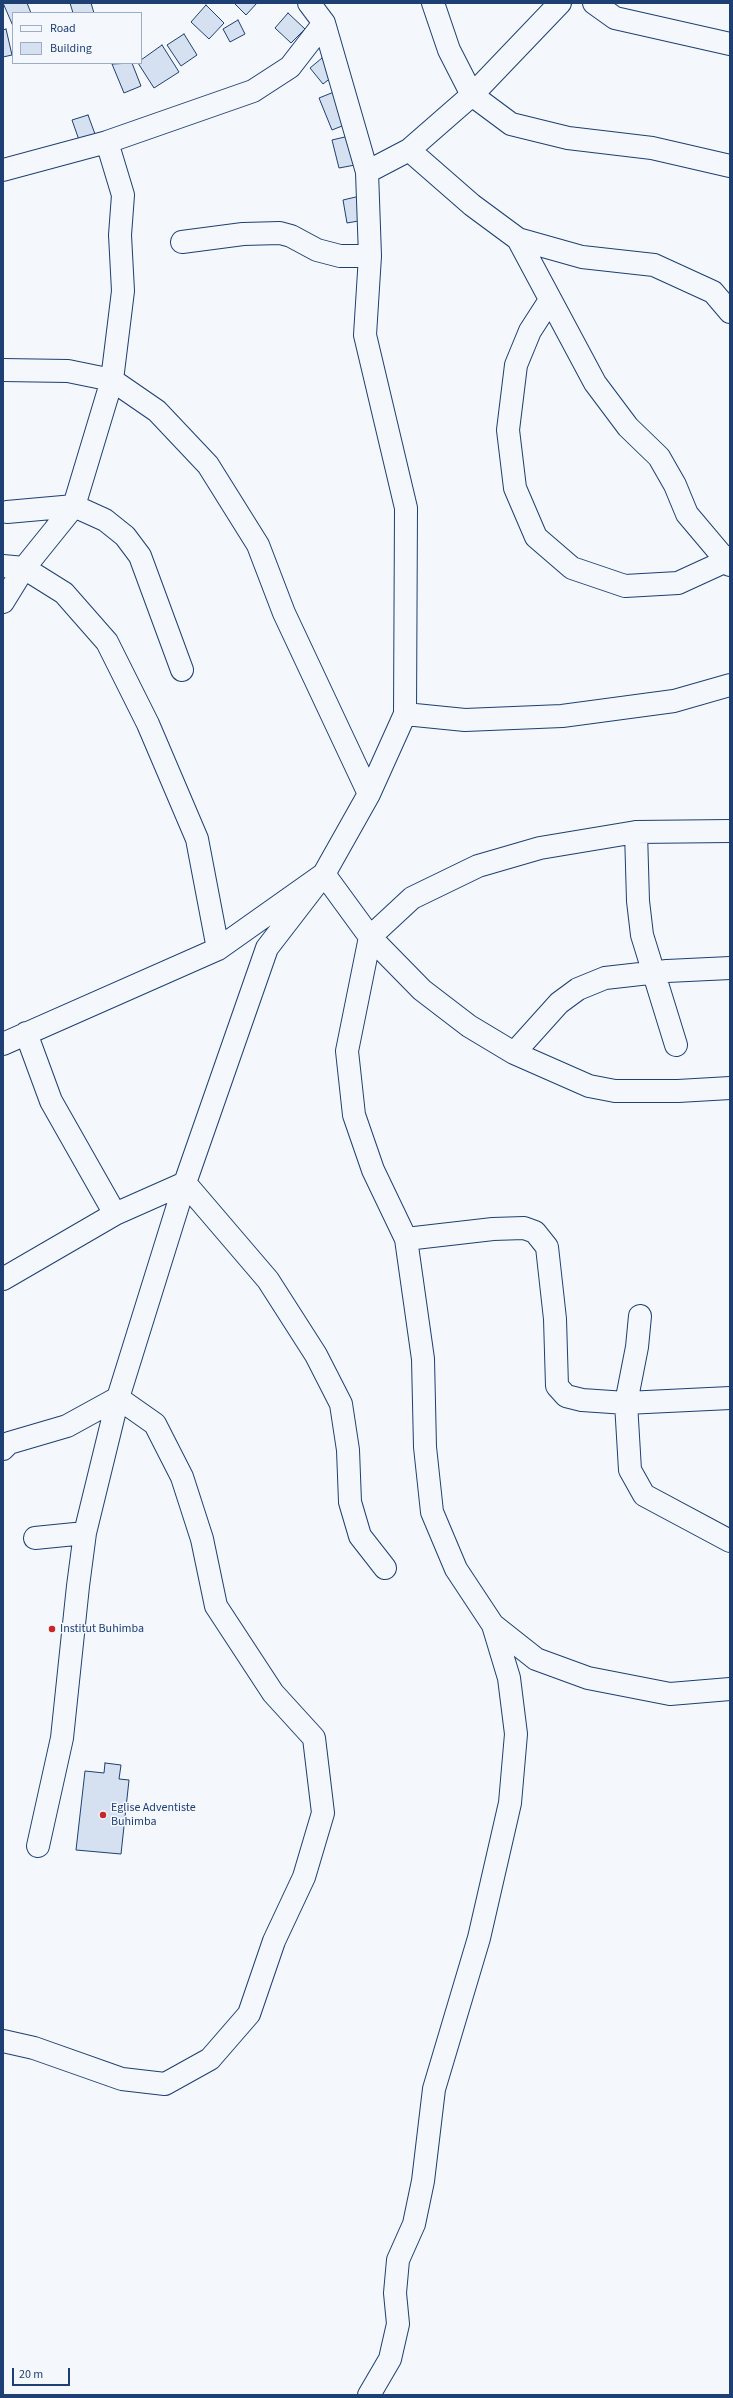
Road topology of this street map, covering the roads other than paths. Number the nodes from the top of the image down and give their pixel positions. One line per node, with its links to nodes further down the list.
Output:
1 (309, 3): 5 (street)
2 (433, 3): 7 (street)
3 (560, 3): 7 (street)
4 (594, 3): 6 (street)
5 (324, 23): 8 (street); 12 (street)
6 (730, 44)
7 (472, 95): 9 (street); 10 (street)
8 (107, 142): 11 (street); 19 (street)
9 (409, 150): 12 (street); 13 (street)
10 (730, 166)
11 (3, 170)
12 (367, 172): 15 (street)
13 (518, 239): 16 (street); 17 (street)
14 (182, 242): 15 (street)
15 (370, 256): 27 (street)
16 (550, 300): 22 (street); 22 (street)
17 (730, 312)
18 (3, 370): 19 (street)
19 (112, 380): 20 (street); 28 (street)
20 (74, 506): 21 (street); 23 (street); 25 (street)
21 (7, 512)
22 (729, 561)
23 (14, 567): 24 (street); 33 (street)
24 (3, 602)
25 (182, 670)
26 (730, 685): 27 (street)
27 (406, 714): 28 (street)
28 (370, 794): 31 (street)
29 (730, 831): 30 (street)
30 (636, 832): 32 (street); 35 (street)
31 (324, 874): 32 (street); 33 (street); 41 (street)
32 (370, 937): 39 (street); 43 (street)
33 (218, 949): 36 (street)
34 (730, 968): 35 (street)
35 (654, 972): 38 (street); 39 (street)
36 (26, 1034): 37 (street); 42 (street)
37 (3, 1044)
38 (676, 1045)
39 (514, 1053): 40 (street)
40 (730, 1088)
41 (185, 1183): 42 (street); 46 (street); 53 (street)
42 (115, 1214): 44 (street)
43 (406, 1239): 48 (street); 54 (street)
44 (3, 1279)
45 (640, 1316): 48 (street)
46 (118, 1398): 49 (street); 50 (street); 57 (street)
47 (730, 1398): 48 (street)
48 (626, 1403): 52 (street)
49 (3, 1448)
50 (85, 1534): 51 (street); 56 (street)
51 (35, 1538)
52 (730, 1541)
53 (385, 1568)
54 (493, 1625): 55 (street); 58 (street)
55 (730, 1689)
56 (38, 1846)
57 (3, 2041)
58 (369, 2395)

